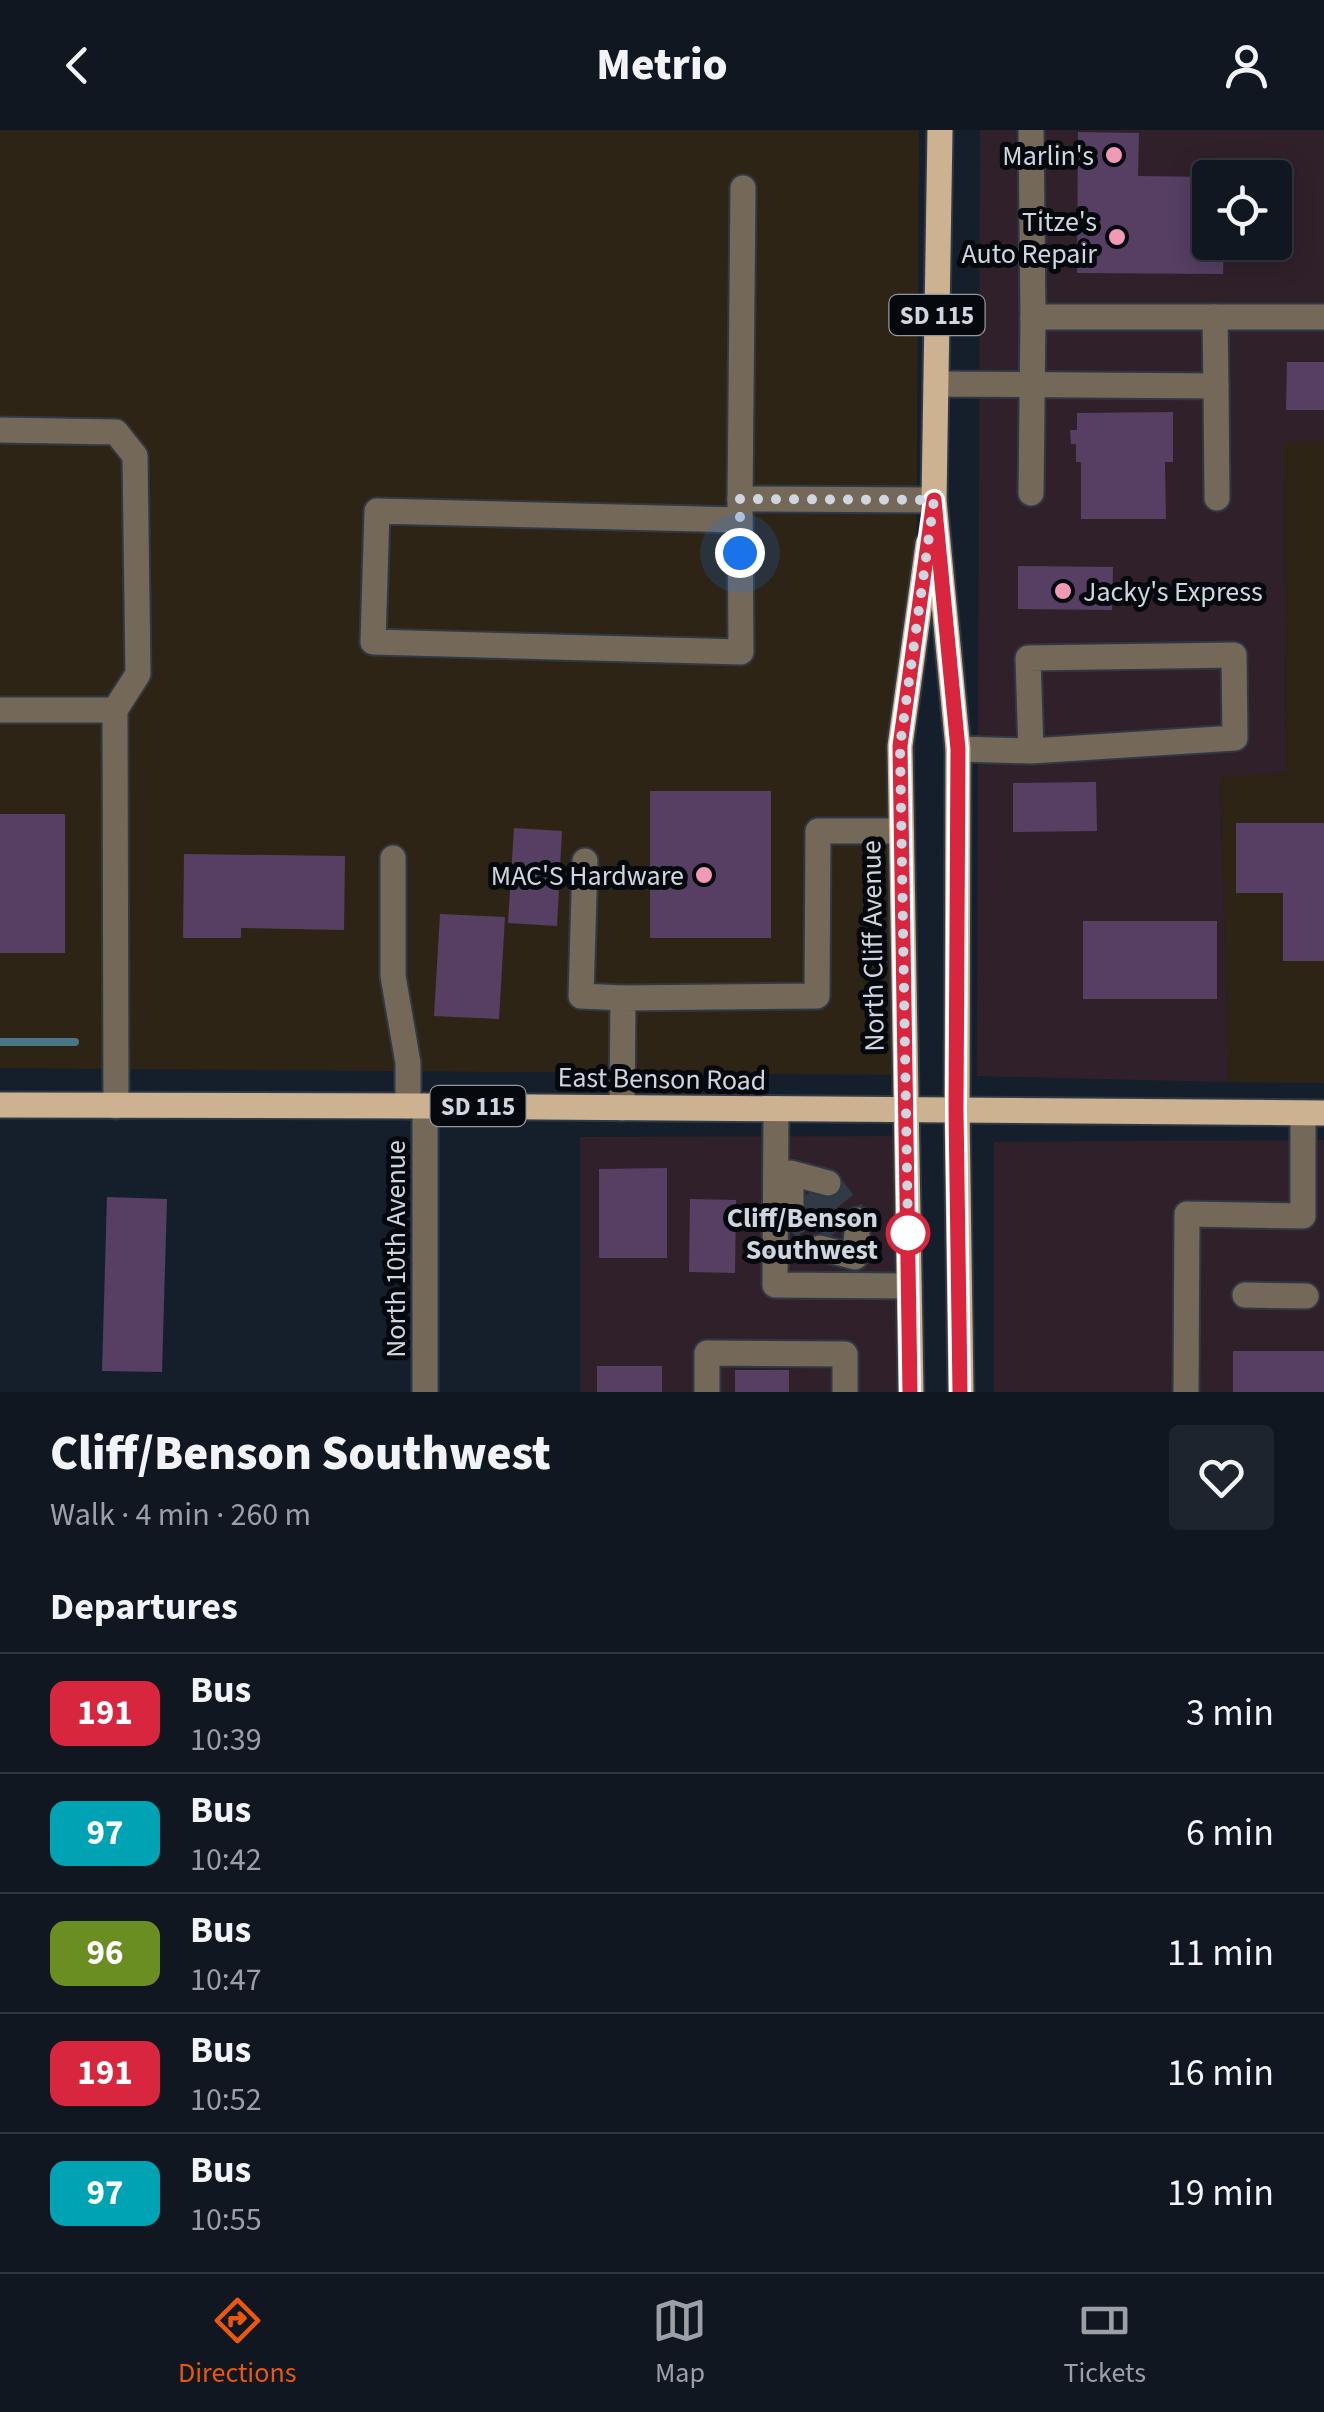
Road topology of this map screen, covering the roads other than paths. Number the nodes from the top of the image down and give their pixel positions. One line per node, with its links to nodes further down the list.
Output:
1 (940, 130): 7 (main road, North Cliff Avenue / SD 115)
2 (1031, 130): 4 (street)
3 (743, 188): 14 (street)
4 (1032, 317): 5 (street); 8 (street)
5 (1215, 317): 6 (street); 9 (street)
6 (1324, 317)
7 (936, 384): 8 (street); 13 (main road, North Cliff Avenue / SD 115)
8 (1032, 385): 9 (street); 11 (street)
9 (1216, 386): 12 (street)
10 (0, 430): 16 (street)
11 (1031, 493)
12 (1217, 498)
13 (934, 500): 14 (street); 17 (main road, North Cliff Avenue / SD 115); 19 (main road, North Cliff Avenue / SD 115)
14 (740, 510): 14 (street)
15 (0, 710): 16 (street)
16 (115, 710): 24 (street)
17 (958, 749): 18 (street); 29 (main road, North Cliff Avenue / SD 115)
18 (1031, 750): 18 (street)
19 (901, 832): 22 (street); 28 (main road, North Cliff Avenue / SD 115)
20 (393, 858): 25 (street, North 10th Avenue)
21 (585, 861): 22 (street)
22 (623, 998): 26 (street)
23 (0, 1106): 24 (main road, East Benson Road / SD 115)
24 (116, 1106): 25 (main road, East Benson Road / SD 115)
25 (417, 1106): 26 (main road, East Benson Road / SD 115); 39 (street, North 10th Avenue)
26 (622, 1108): 27 (main road, East Benson Road / SD 115)
27 (776, 1109): 28 (main road, East Benson Road / SD 115); 31 (street)
28 (904, 1109): 29 (main road, East Benson Road / SD 115); 36 (main road, North Cliff Avenue)
29 (956, 1110): 30 (main road, East Benson Road); 43 (main road, North Cliff Avenue)
30 (1313, 1113): 33 (street)
31 (783, 1173): 32 (street); 35 (street)
32 (809, 1196)
33 (1314, 1216): 44 (street)
34 (838, 1233): 35 (street)
35 (877, 1285): 36 (street)
36 (910, 1286): 42 (main road, North Cliff Avenue)
37 (1245, 1296): 38 (street)
38 (1306, 1296)
39 (426, 1392)
40 (707, 1392): 41 (street)
41 (845, 1392)
42 (910, 1392)
43 (960, 1392)
44 (1186, 1392)

